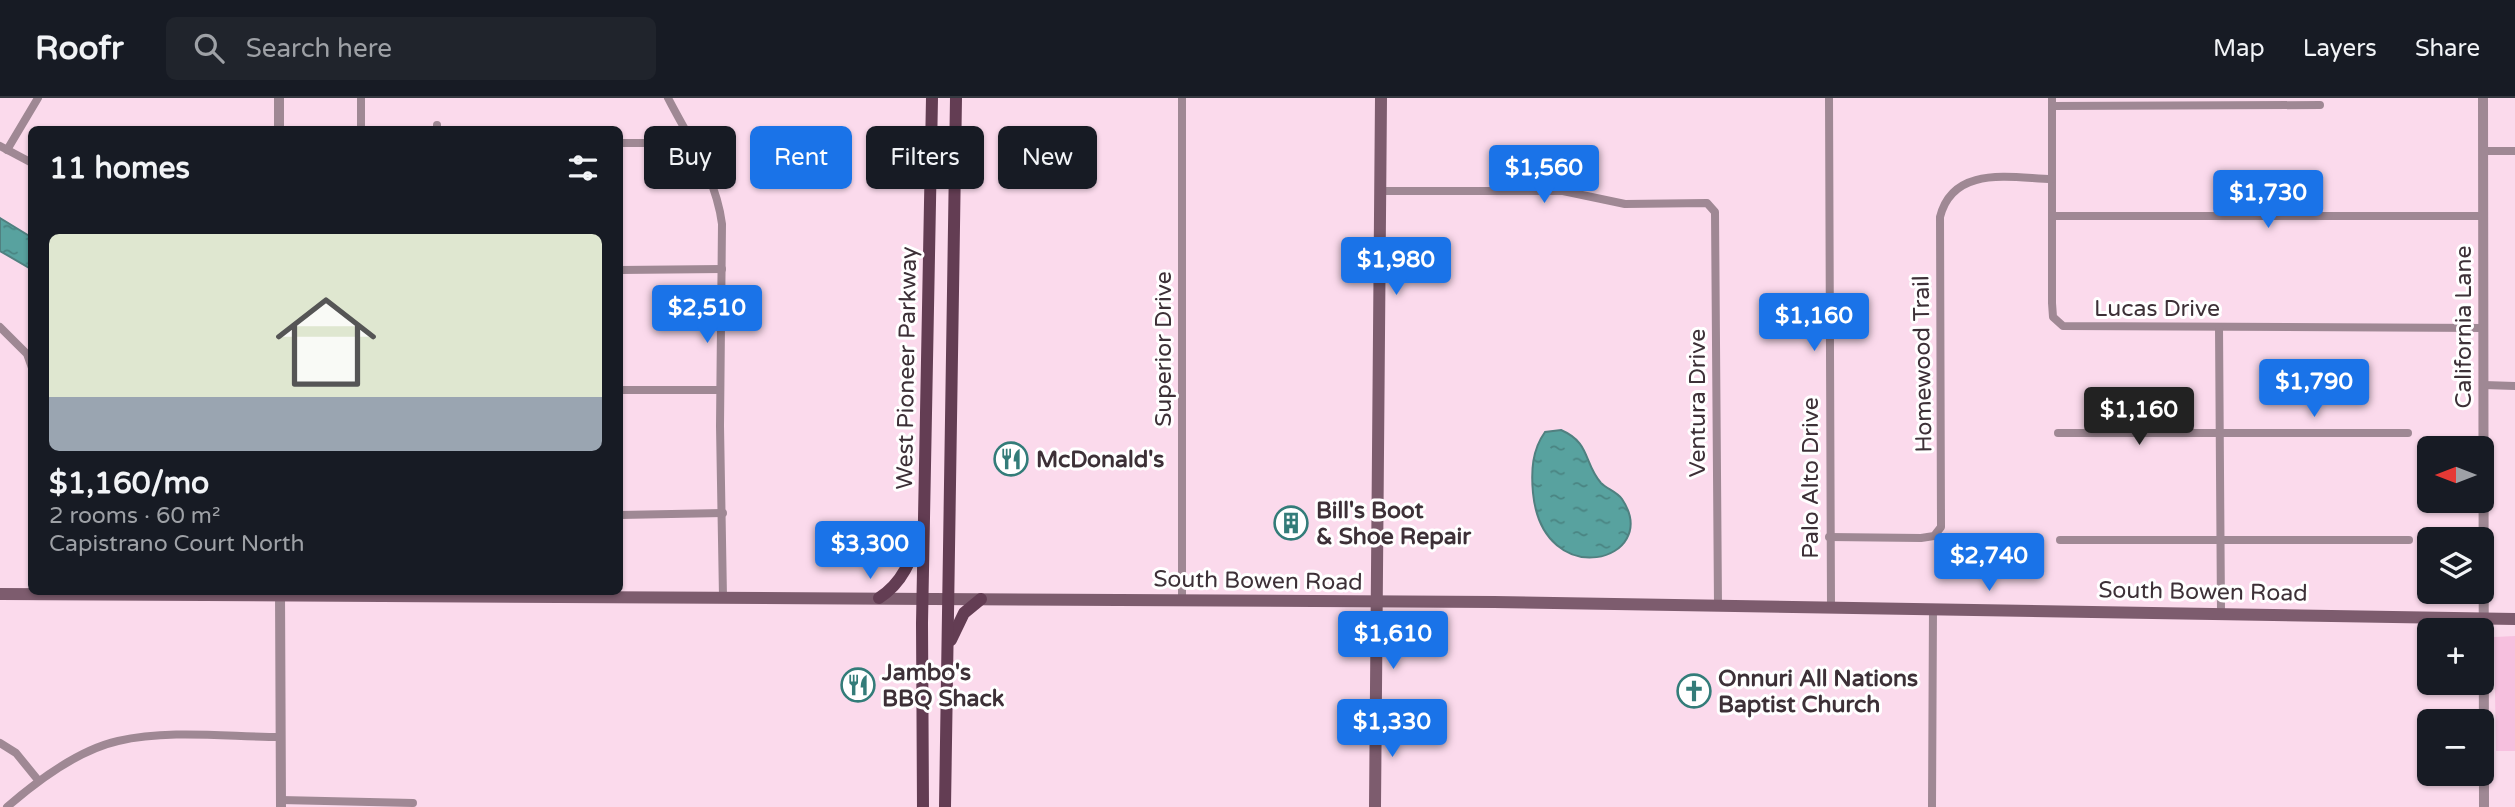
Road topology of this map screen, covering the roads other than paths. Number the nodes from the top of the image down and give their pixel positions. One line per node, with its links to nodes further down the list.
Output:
1 (38, 98): 18 (street)
2 (279, 98): 13 (street)
3 (361, 98): 14 (street)
4 (668, 98): 15 (street)
5 (933, 98): 29 (main road, West Pioneer Parkway)
6 (956, 98): 30 (main road, West Pioneer Parkway)
7 (1182, 98): 58 (street, Superior Drive)
8 (1381, 98): 24 (main road)
9 (1829, 98): 45 (street, Palo Alto Drive)
10 (2483, 98): 19 (street, California Lane)
11 (2052, 102): 12 (street); 22 (street, Lucas Drive)
12 (2320, 105)
13 (279, 126)
14 (361, 126)
15 (683, 126)
16 (623, 143): 17 (street)
17 (644, 143)
18 (4, 148): 21 (street)
19 (2483, 150): 20 (street); 26 (street, California Lane)
20 (2515, 151)
21 (28, 161)
22 (2052, 179): 25 (street, Lucas Drive); 45 (street, Homewood Trail)
23 (714, 189): 27 (street)
24 (1381, 191): 59 (main road); 60 (street, Ventura Drive)
25 (2052, 216): 26 (street); 32 (street, Lucas Drive)
26 (2483, 216): 33 (street, California Lane)
27 (722, 269): 28 (street); 38 (street)
28 (623, 270)
29 (928, 320): 30 (main road); 44 (main road, West Pioneer Parkway)
30 (951, 325): 56 (main road, West Pioneer Parkway)
31 (0, 327): 34 (street)
32 (2219, 327): 33 (street, Lucas Drive); 40 (street)
33 (2484, 328): 35 (street, California Lane)
34 (28, 357)
35 (2484, 385): 36 (street); 64 (street, California Lane)
36 (2515, 386)
37 (623, 390): 38 (street)
38 (720, 390): 42 (street)
39 (2058, 433): 40 (street)
40 (2220, 433): 41 (street); 48 (street)
41 (2408, 433)
42 (723, 513): 43 (street); 53 (street)
43 (623, 515)
44 (925, 515): 54 (main road); 55 (main road, West Pioneer Parkway)
45 (1829, 537): 61 (street, Palo Alto Drive)
46 (2060, 540): 48 (street)
47 (2409, 540): 48 (street)
48 (2220, 541): 63 (street)
49 (28, 593): 50 (main road, South Bowen Road)
50 (0, 594)
51 (280, 595): 67 (street)
52 (532, 595): 53 (main road, South Bowen Road)
53 (723, 597): 54 (main road, South Bowen Road)
54 (879, 598): 55 (main road, South Bowen Road)
55 (922, 598): 56 (main road, South Bowen Road); 73 (main road, West Pioneer Parkway)
56 (948, 598): 57 (main road, South Bowen Road); 66 (main road, West Pioneer Parkway)
57 (981, 598): 58 (main road, South Bowen Road); 66 (main road)
58 (1182, 600): 59 (main road, South Bowen Road)
59 (1377, 602): 60 (main road, South Bowen Road); 75 (main road)
60 (1718, 605): 61 (main road, South Bowen Road)
61 (1831, 607): 62 (main road, South Bowen Road)
62 (1933, 608): 63 (main road, South Bowen Road); 76 (street)
63 (2221, 612): 64 (main road, South Bowen Road)
64 (2484, 616): 65 (main road, South Bowen Road); 77 (street, California Lane)
65 (2515, 619)
66 (947, 654): 74 (main road, West Pioneer Parkway)
67 (281, 737): 69 (street); 71 (street)
68 (0, 743): 69 (street)
69 (38, 780): 72 (street)
70 (413, 803): 71 (street)
71 (281, 804)
72 (7, 807)
73 (923, 807)
74 (945, 807)
75 (1375, 807)
76 (1932, 807)
77 (2484, 807)

